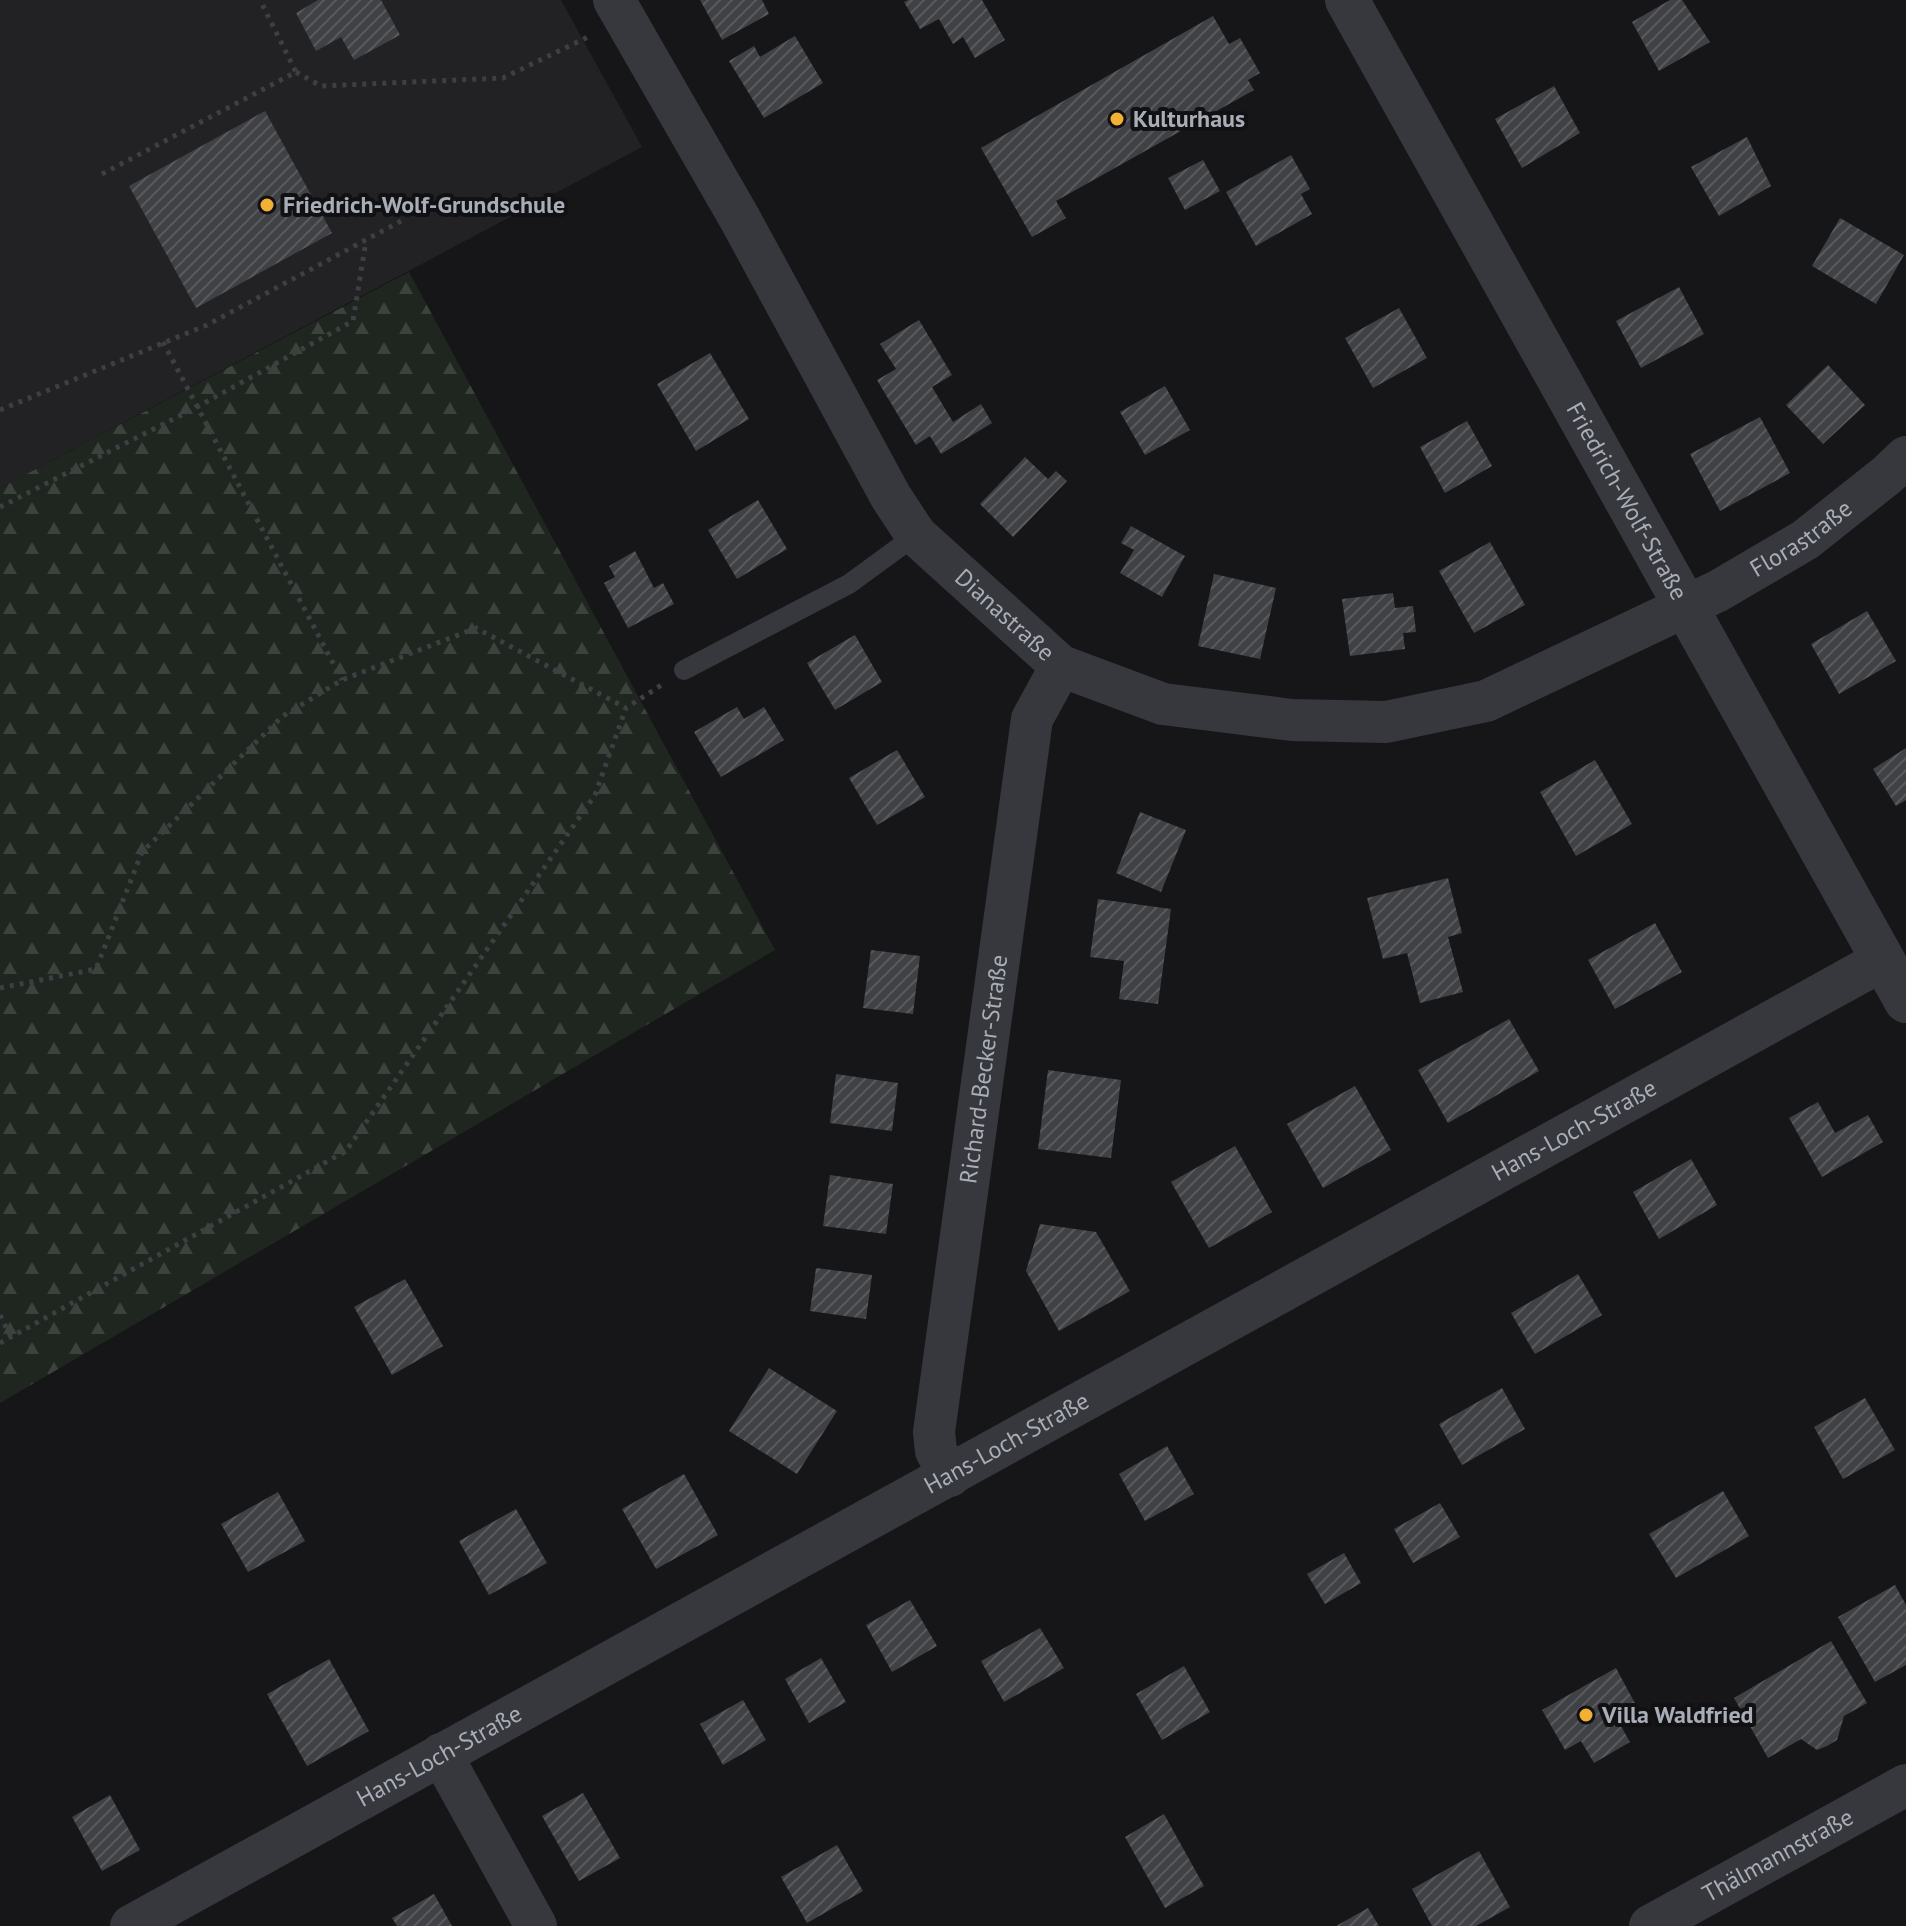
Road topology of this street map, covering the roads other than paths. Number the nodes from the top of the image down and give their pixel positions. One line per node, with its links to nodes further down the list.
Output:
1 (1347, 0): 5 (street, Friedrich-Wolf-Straße)
2 (619, 10): 4 (street, Dianastraße)
3 (1906, 457): 5 (street, Florastraße)
4 (916, 535): 6 (street, Dianastraße); 7 (lane)
5 (1686, 607): 6 (street, Dianastraße); 8 (street, Friedrich-Wolf-Straße)
6 (1061, 666): 10 (street, Richard-Becker-Straße)
7 (684, 670)
8 (1883, 960): 9 (street, Friedrich-Wolf-Straße); 10 (street, Hans-Loch-Straße)
9 (1906, 1001)
10 (950, 1476): 11 (street, Hans-Loch-Straße)
11 (441, 1754): 13 (street, Hans-Loch-Straße); 14 (street)
12 (1906, 1785): 15 (street, Thälmannstraße)
13 (131, 1926)
14 (536, 1926)
15 (1650, 1926)

